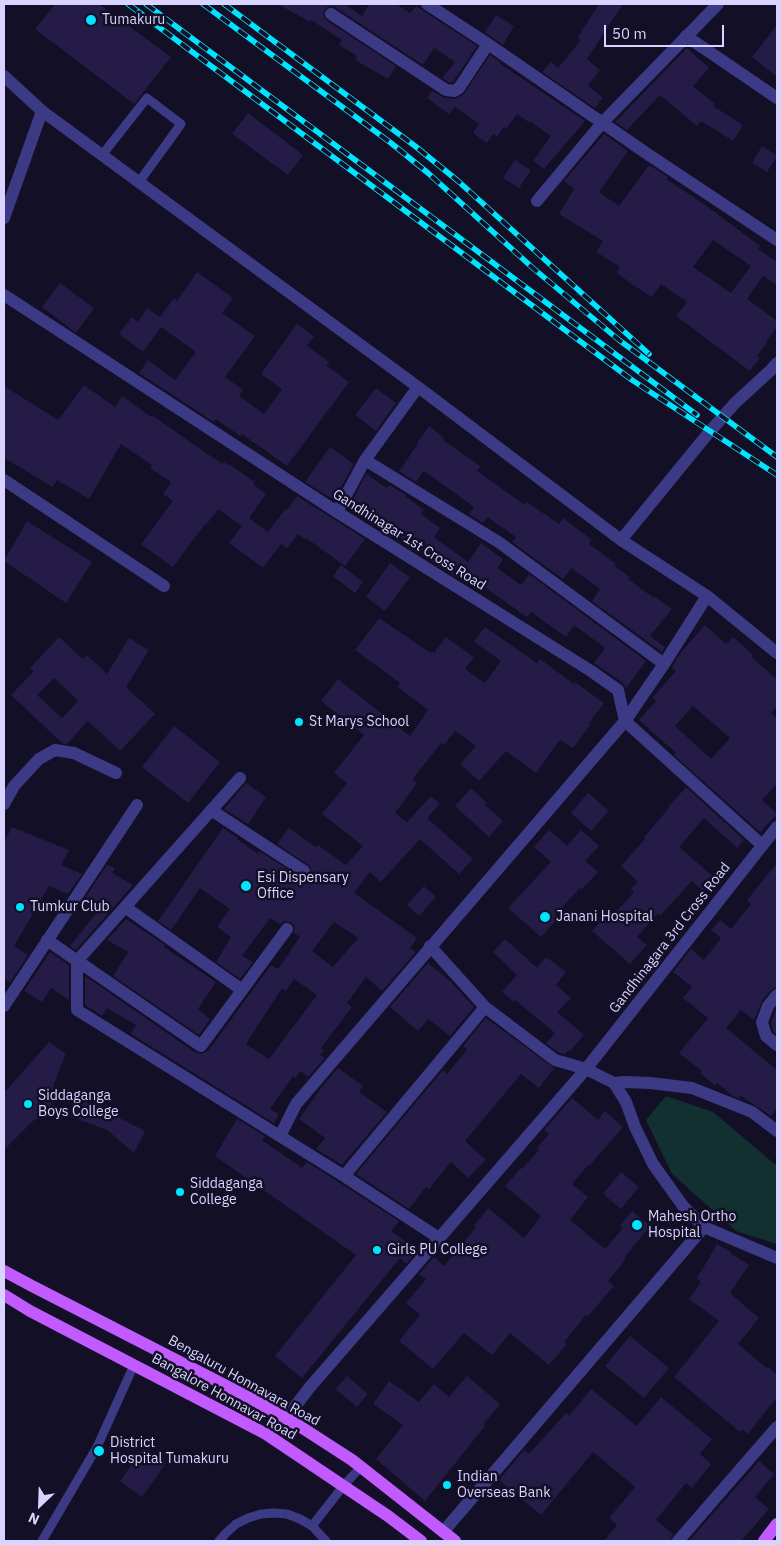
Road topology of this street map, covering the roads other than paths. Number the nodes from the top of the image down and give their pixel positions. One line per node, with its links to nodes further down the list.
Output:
1 (427, 4): 5 (street)
2 (718, 4): 4 (street)
3 (331, 14): 5 (street)
4 (686, 36): 7 (street); 9 (street)
5 (488, 44): 9 (street)
6 (4, 76): 8 (street)
7 (777, 98)
8 (42, 111): 10 (street); 13 (street)
9 (602, 123): 12 (street); 14 (street)
10 (102, 155): 11 (street); 11 (lane)
11 (138, 182): 17 (street)
12 (537, 201)
13 (4, 218)
14 (777, 240)
15 (4, 295): 20 (street, Gandhinagar 1st Cross Road)
16 (777, 363): 21 (street)
17 (418, 387): 18 (street); 21 (street)
18 (365, 460): 20 (street); 25 (street)
19 (4, 480): 22 (street)
20 (337, 512): 26 (street, Gandhinagar 1st Cross Road)
21 (621, 540): 23 (street)
22 (164, 586)
23 (707, 596): 24 (street); 25 (street)
24 (777, 653)
25 (664, 664): 26 (street)
26 (625, 721): 33 (street); 38 (street)
27 (116, 773): 29 (street)
28 (240, 778): 31 (street)
29 (4, 804)
30 (137, 805): 37 (street)
31 (211, 810): 34 (street); 35 (street)
32 (777, 827): 33 (street, Gandhinagara 3rd Cross Road)
33 (762, 844): 45 (street, Gandhinagara 3rd Cross Road)
34 (304, 871)
35 (125, 907): 39 (street); 40 (street)
36 (286, 929): 40 (street)
37 (47, 940): 39 (street); 42 (street)
38 (430, 946): 43 (street); 48 (street)
39 (77, 960): 40 (street); 48 (street)
40 (242, 990)
41 (777, 995): 44 (street)
42 (4, 1006)
43 (485, 1008): 45 (street); 49 (street)
44 (777, 1046)
45 (586, 1069): 46 (street); 51 (street, Gandhinagara 3rd Cross Road)
46 (614, 1083): 47 (street); 50 (street)
47 (775, 1125)
48 (280, 1136): 49 (street)
49 (344, 1176): 51 (street)
50 (704, 1227): 52 (street); 62 (street)
51 (439, 1238): 56 (street, Gandhinagara 3rd Cross Road)
52 (777, 1258)
53 (4, 1271): 56 (main road, Bengaluru Honnavara Road)
54 (4, 1295): 55 (main road, Bangalore Honnavar Road)
55 (134, 1365): 59 (main road, Bangalore Honnavar Road); 63 (lane)
56 (286, 1418): 58 (main road, Bengaluru Honnavara Road)
57 (777, 1427): 68 (street)
58 (360, 1467): 59 (lane); 62 (main road, Bengaluru Honnavara Road)
59 (344, 1485): 61 (lane); 66 (main road, Bangalore Honnavar Road)
60 (777, 1524): 69 (main road)
61 (312, 1526): 64 (lane); 65 (lane)
62 (444, 1532): 67 (main road, Bengaluru Honnavara Road)
63 (42, 1541)
64 (219, 1541)
65 (326, 1541)
66 (421, 1541)
67 (455, 1541)
68 (678, 1541)
69 (764, 1541)

